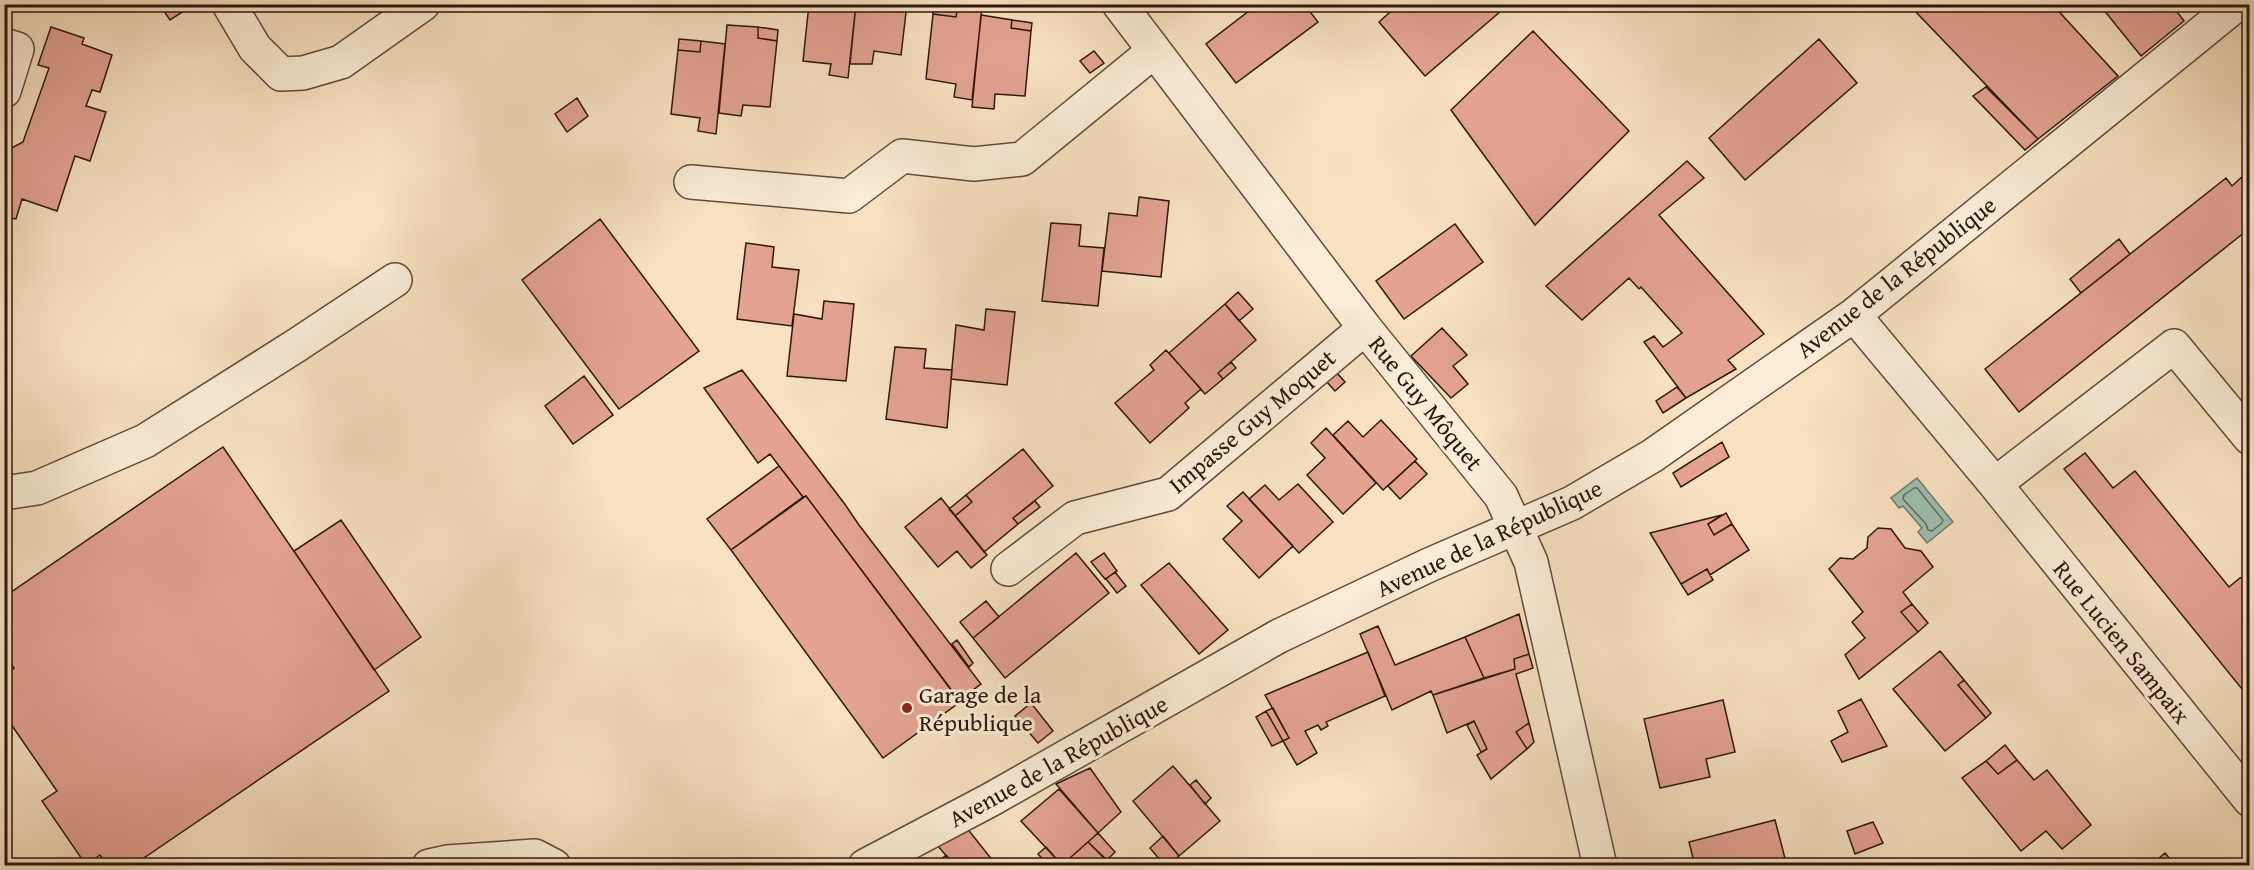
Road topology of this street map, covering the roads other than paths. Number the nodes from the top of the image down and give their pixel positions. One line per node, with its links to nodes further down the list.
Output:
1 (423, 4): 4 (street)
2 (1119, 4): 6 (street, Rue Guy Môquet)
3 (2236, 4): 10 (street, Avenue de la République)
4 (230, 6)
5 (4, 45): 7 (street)
6 (1154, 51): 8 (street); 11 (street, Rue Guy Môquet)
7 (4, 91)
8 (691, 182)
9 (395, 280): 14 (street)
10 (1854, 315): 13 (street, Rue Lucien Sampaix); 15 (street, Avenue de la République)
11 (1365, 328): 15 (street, Rue Guy Môquet); 16 (street, Impasse Guy Moquet)
12 (2250, 438): 13 (street)
13 (1995, 484): 17 (street, Rue Lucien Sampaix)
14 (4, 492)
15 (1516, 527): 20 (street, Avenue de la République); 21 (street, Rue Guy Môquet)
16 (1008, 569)
17 (2250, 800)
18 (429, 866): 19 (street)
19 (554, 866)
20 (865, 866)
21 (1600, 866)

